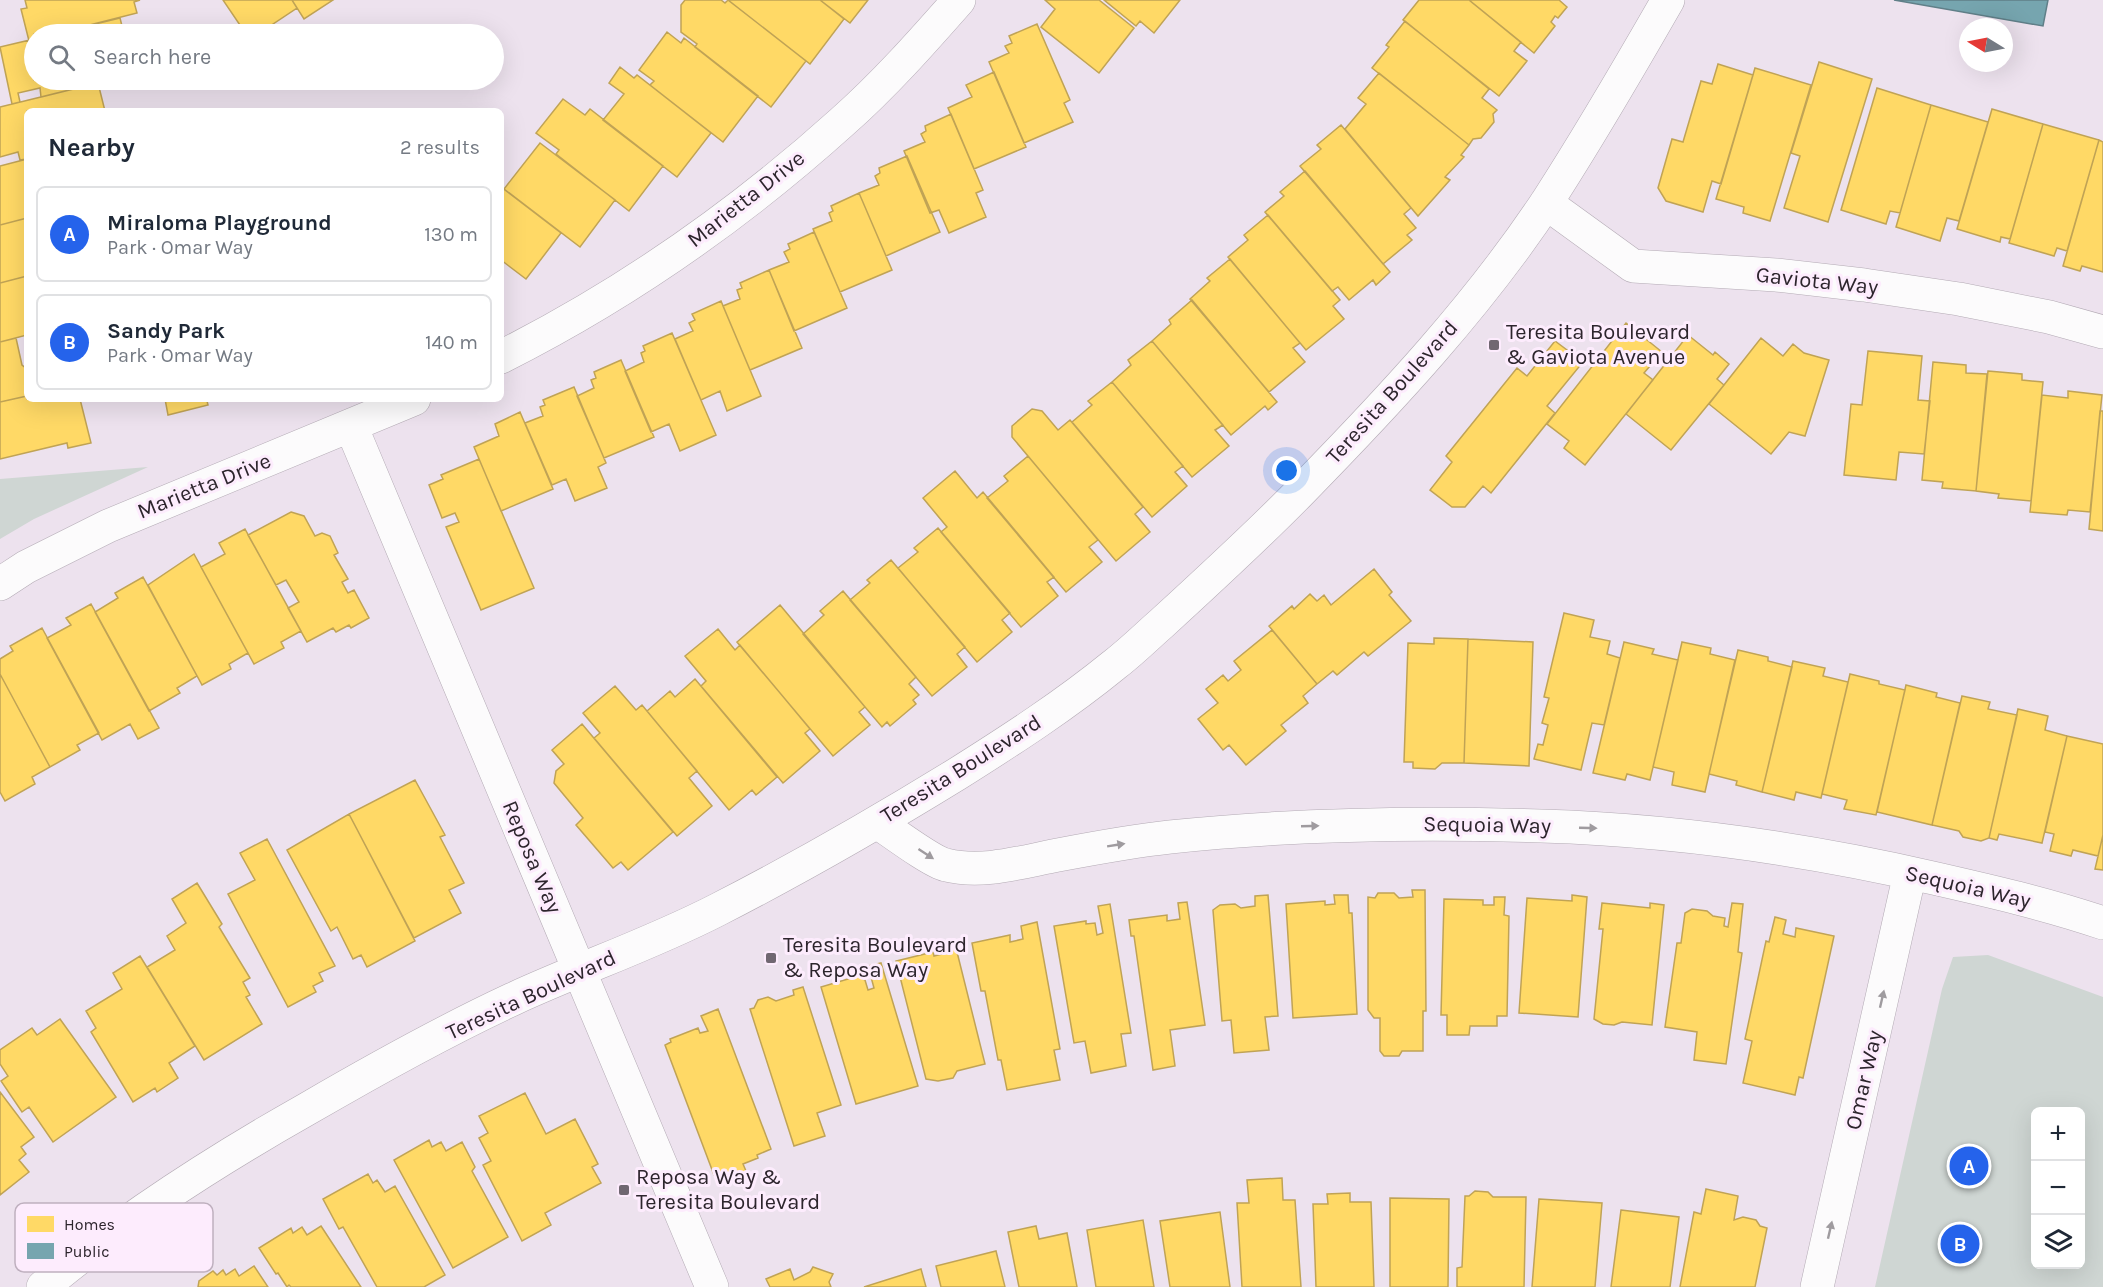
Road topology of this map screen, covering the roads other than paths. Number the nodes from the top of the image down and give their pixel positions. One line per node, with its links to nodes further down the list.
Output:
1 (958, 0): 5 (street, Marietta Drive)
2 (1668, 0): 3 (street, Teresita Boulevard)
3 (1546, 203): 4 (street, Gaviota Way); 9 (street, Teresita Boulevard)
4 (2103, 332)
5 (504, 356)
6 (407, 402): 7 (street, Marietta Drive)
7 (351, 426): 8 (street, Marietta Drive); 12 (street, Reposa Way)
8 (0, 584)
9 (877, 822): 10 (street, Sequoia Way, one-way to 10); 12 (street, Teresita Boulevard)
10 (1910, 873): 11 (street, Sequoia Way); 17 (street, Omar Way, one-way to 10)
11 (2103, 923)
12 (580, 972): 13 (street, Teresita Boulevard); 16 (street, Reposa Way)
13 (155, 1203)
14 (61, 1272): 15 (street, Teresita Boulevard)
15 (43, 1287)
16 (712, 1287)
17 (1817, 1287)

